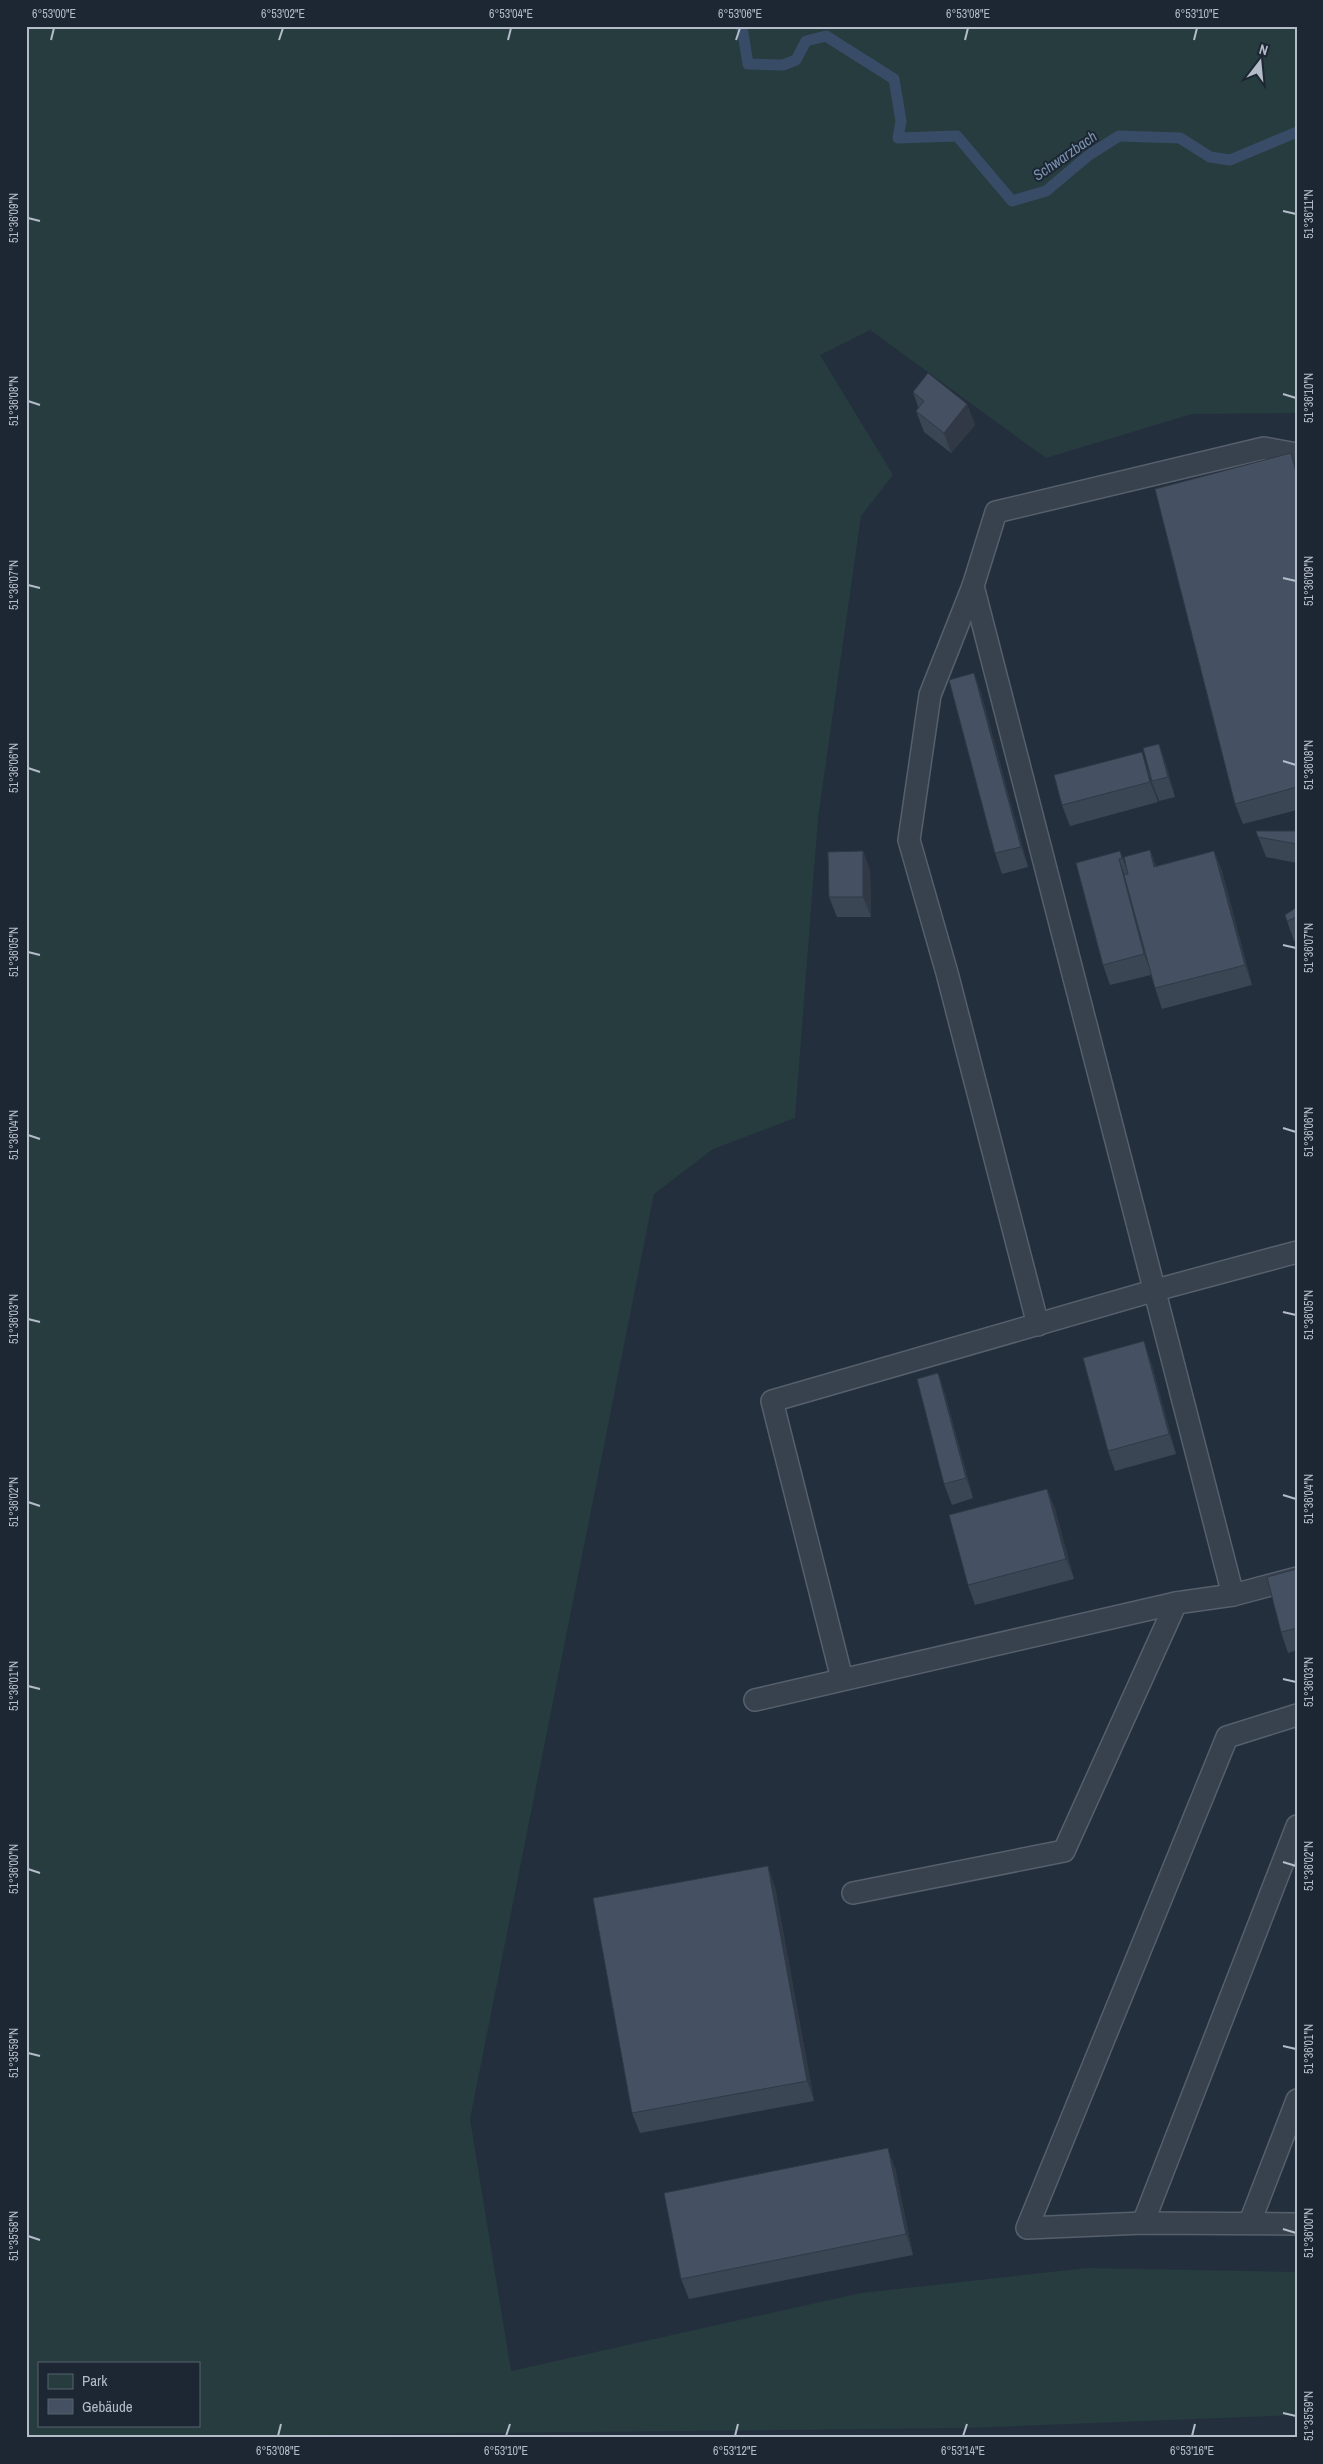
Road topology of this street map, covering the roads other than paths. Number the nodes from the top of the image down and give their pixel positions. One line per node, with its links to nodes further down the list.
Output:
1 (1297, 454): 2 (lane)
2 (973, 586): 4 (lane); 5 (lane)
3 (1297, 1252): 4 (lane)
4 (1156, 1290): 5 (lane); 7 (lane)
5 (1038, 1325): 9 (lane)
6 (1297, 1578): 7 (lane)
7 (1233, 1595): 8 (lane)
8 (1176, 1603): 9 (lane); 13 (lane)
9 (842, 1679): 10 (lane)
10 (755, 1700)
11 (1297, 1715): 16 (lane)
12 (1297, 1826): 16 (lane)
13 (853, 1893)
14 (1297, 2100): 15 (lane)
15 (1250, 2222): 16 (lane); 17 (lane)
16 (1143, 2223)
17 (1297, 2224)

